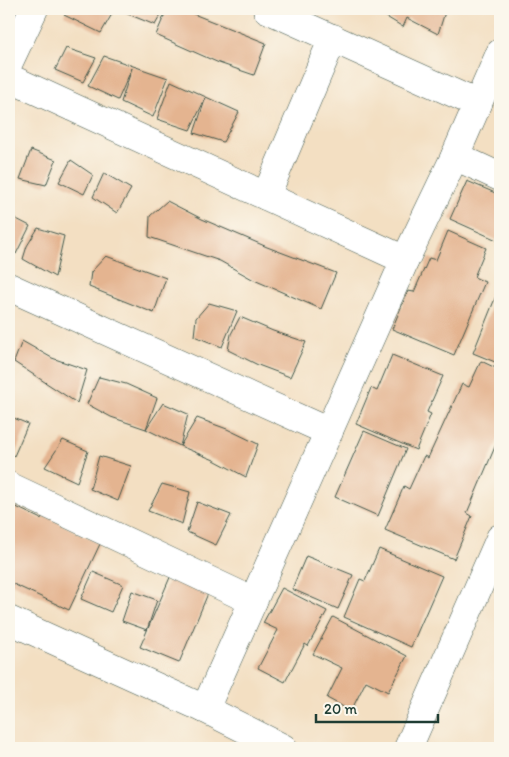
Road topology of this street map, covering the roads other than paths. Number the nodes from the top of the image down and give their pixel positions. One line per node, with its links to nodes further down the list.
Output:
1 (34, 9): 5 (street)
2 (267, 9): 3 (street)
3 (332, 38): 7 (street); 10 (street)
4 (500, 53): 7 (street)
5 (9, 62)
6 (9, 78): 10 (street)
7 (478, 104): 8 (street)
8 (455, 156): 9 (street); 11 (street)
9 (500, 177)
10 (266, 196): 11 (street)
11 (405, 260): 13 (street)
12 (9, 287): 13 (street)
13 (329, 432): 16 (street)
14 (9, 486): 16 (street)
15 (500, 538): 20 (street)
16 (253, 601): 18 (street)
17 (9, 620): 18 (street)
18 (205, 709): 19 (street)
19 (283, 748)
20 (408, 748)

